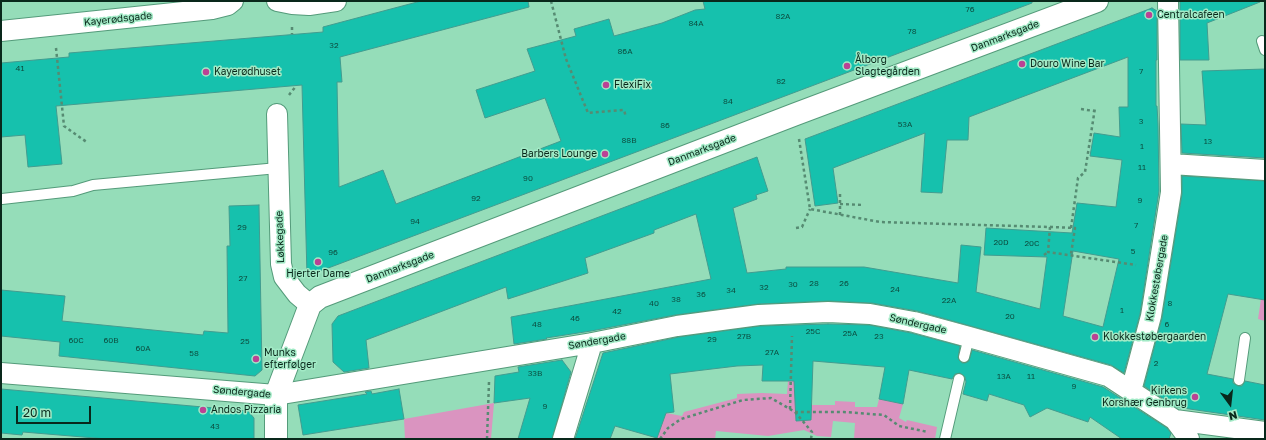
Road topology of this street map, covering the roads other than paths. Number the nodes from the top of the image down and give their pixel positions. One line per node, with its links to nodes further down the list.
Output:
1 (234, 1): 6 (street, Kayerødsgade)
2 (277, 1): 3 (street)
3 (336, 1)
4 (1098, 1): 13 (street, Danmarksgade)
5 (1168, 1): 9 (street, Klokkestøbergade)
6 (171, 7): 7 (street, Kayerødsgade)
7 (1, 31)
8 (277, 114): 10 (street, Løkkegade)
9 (1171, 164): 11 (street); 21 (street, Klokkestøbergade)
10 (278, 168): 12 (lane); 13 (street, Løkkegade)
11 (1265, 170)
12 (2, 199)
13 (310, 305): 22 (street)
14 (969, 337): 16 (street, Søndergade); 17 (lane); 21 (street, Søndergade)
15 (1245, 338): 20 (lane)
16 (592, 342): 22 (street, Søndergade); 27 (street)
17 (964, 357)
18 (1, 373): 22 (street, Søndergade)
19 (959, 379): 25 (lane)
20 (1239, 380)
21 (1131, 391): 23 (street, Søndergade)
22 (276, 395): 26 (street)
23 (1175, 420): 24 (street, Søndergade); 28 (street, Søndergade)
24 (1265, 432)
25 (945, 437)
26 (276, 439)
27 (563, 439)
28 (1189, 439)

